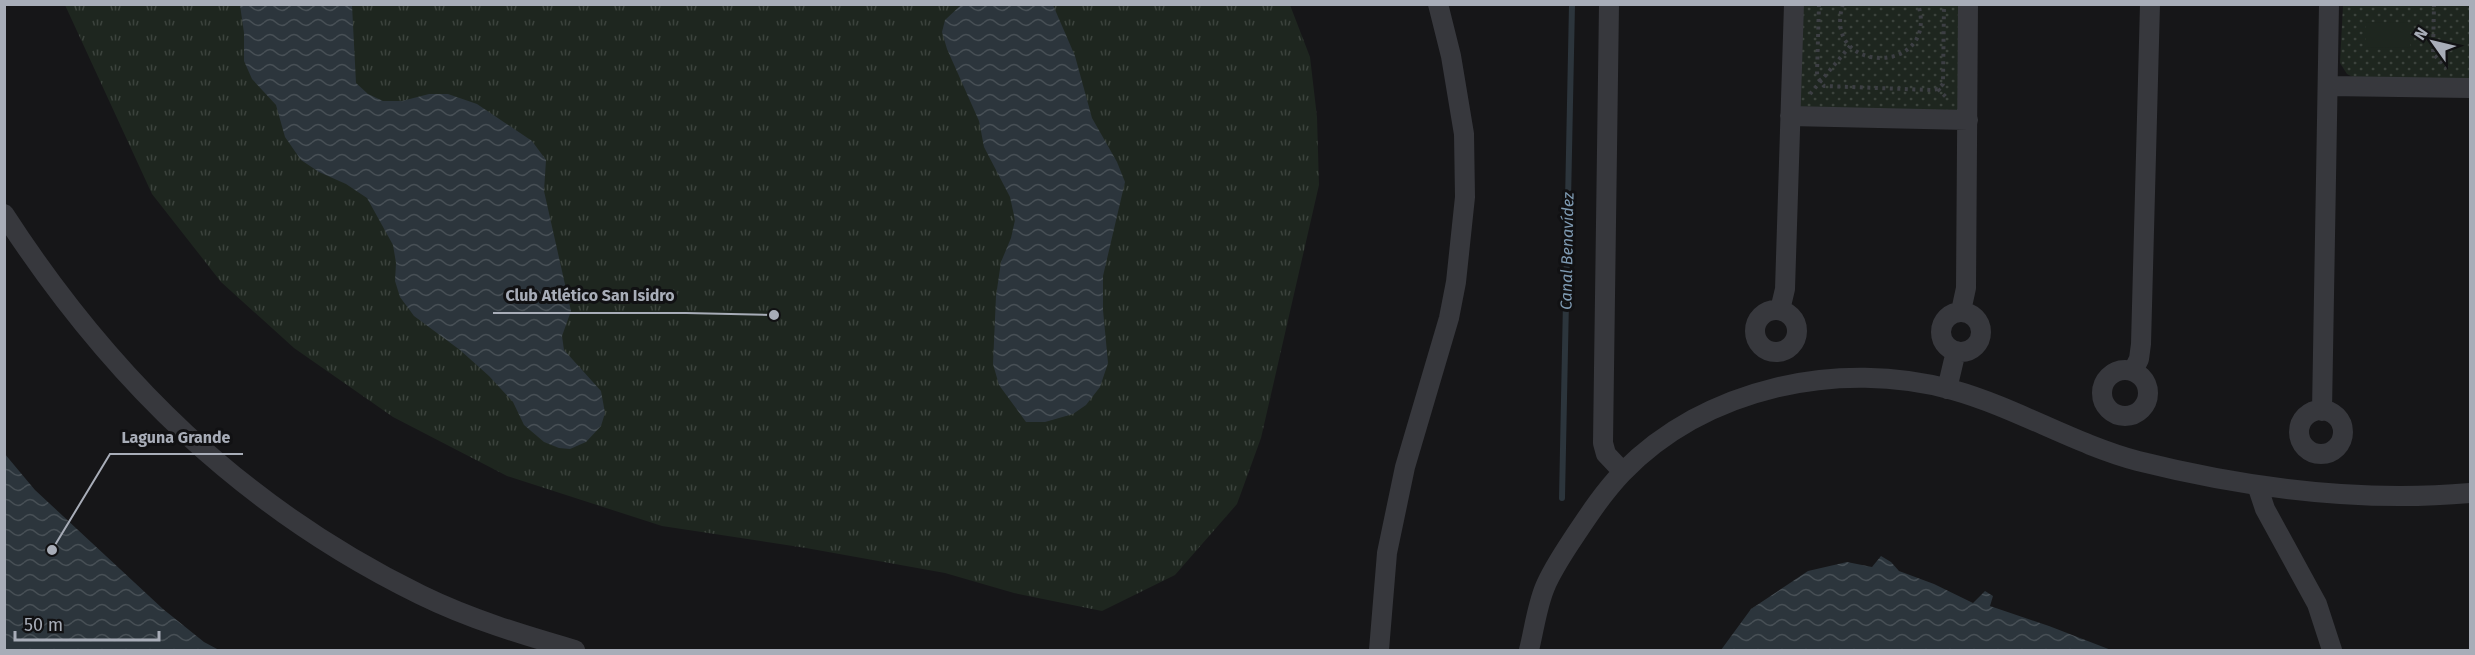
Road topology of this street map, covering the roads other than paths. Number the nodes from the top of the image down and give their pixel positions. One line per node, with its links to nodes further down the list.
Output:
1 (1438, 4): 22 (street)
2 (1609, 4): 18 (street)
3 (1794, 4): 9 (street)
4 (1968, 4): 10 (street)
5 (2150, 4): 15 (street)
6 (2329, 4): 7 (street)
7 (2329, 86): 8 (street); 17 (street)
8 (2470, 88)
9 (1790, 116): 10 (street); 12 (street)
10 (1968, 120): 13 (street)
11 (4, 214): 21 (street)
12 (1780, 310)
13 (1961, 312): 14 (street); 14 (street)
14 (1956, 351): 16 (street)
15 (2133, 371)
16 (1947, 388): 18 (street); 19 (street)
17 (2322, 411)
18 (1623, 472): 23 (street)
19 (2257, 485): 20 (street); 24 (street)
20 (2470, 493)
21 (575, 651)
22 (1379, 651)
23 (1529, 651)
24 (2332, 651)

